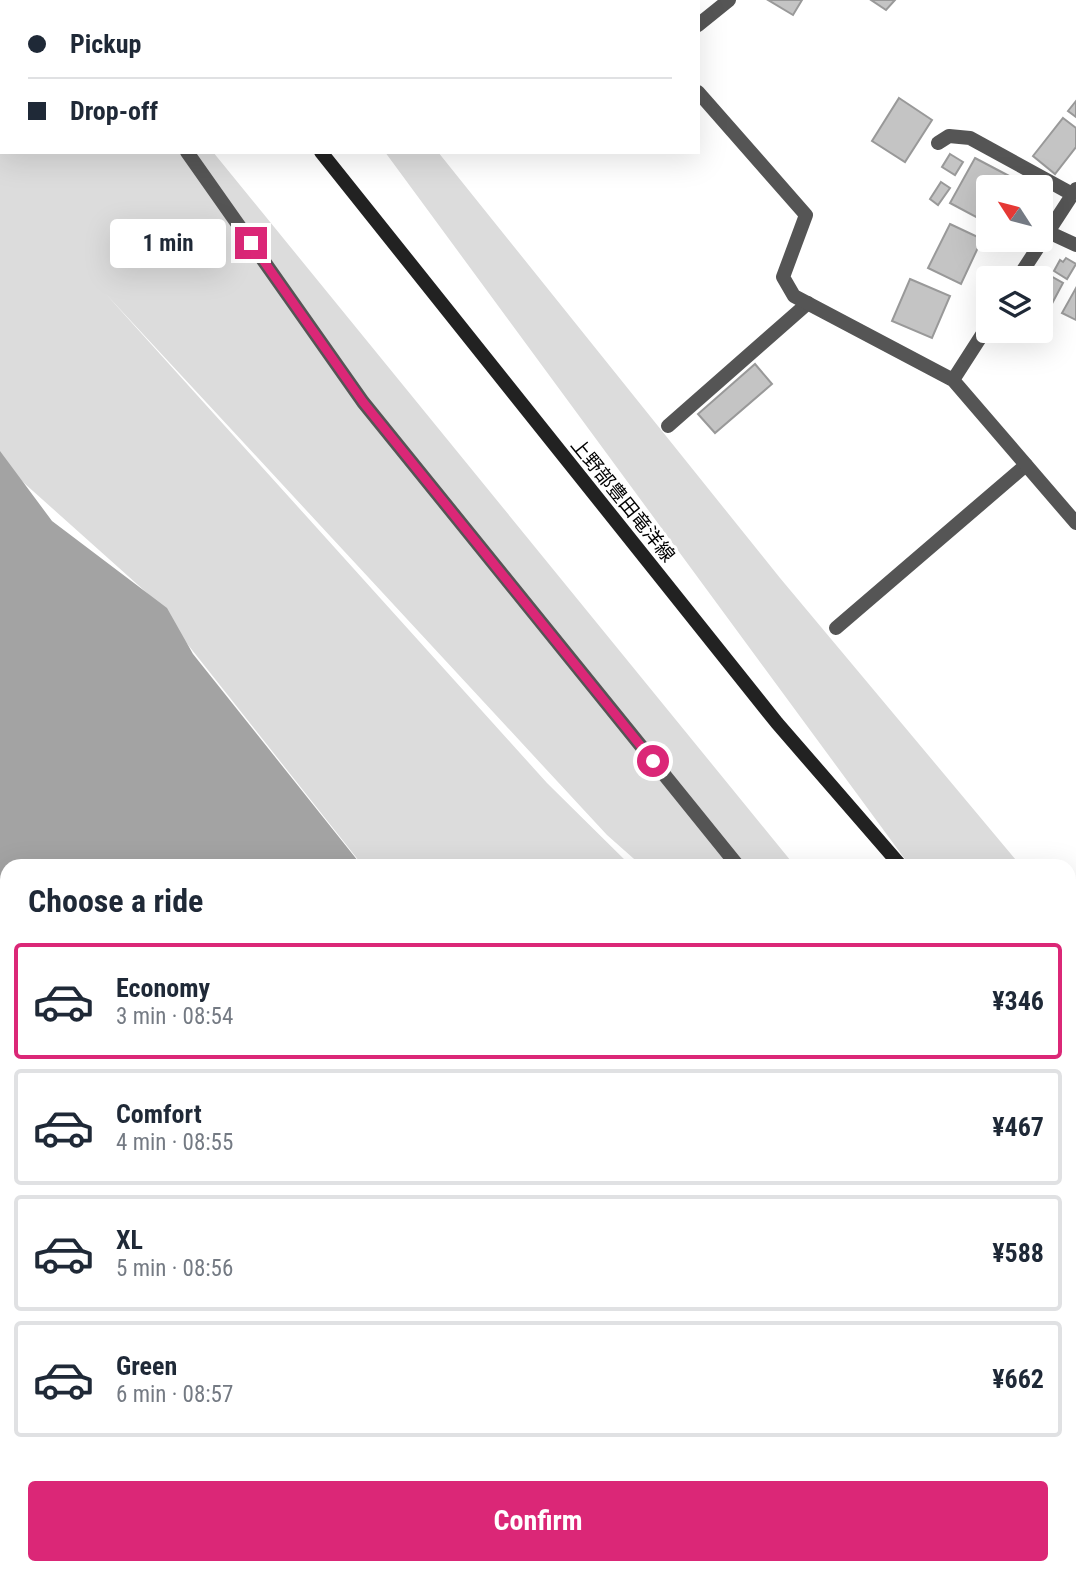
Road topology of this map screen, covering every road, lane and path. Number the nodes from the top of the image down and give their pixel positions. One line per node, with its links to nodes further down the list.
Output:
1 (729, 0): 2 (street)
2 (700, 23)
3 (700, 95): 11 (street)
4 (938, 143): 7 (street)
5 (188, 154): 18 (street)
6 (323, 154): 19 (main road, 上野部豊田竜洋線)
7 (1074, 191): 8 (street)
8 (1054, 223)
9 (1054, 235): 10 (street)
10 (1076, 245)
11 (808, 303): 13 (street); 14 (street)
12 (977, 343): 13 (street)
13 (953, 380): 15 (street)
14 (668, 426)
15 (1026, 465): 16 (street); 17 (street)
16 (1076, 523)
17 (836, 628)
18 (732, 859)
19 (895, 859)

